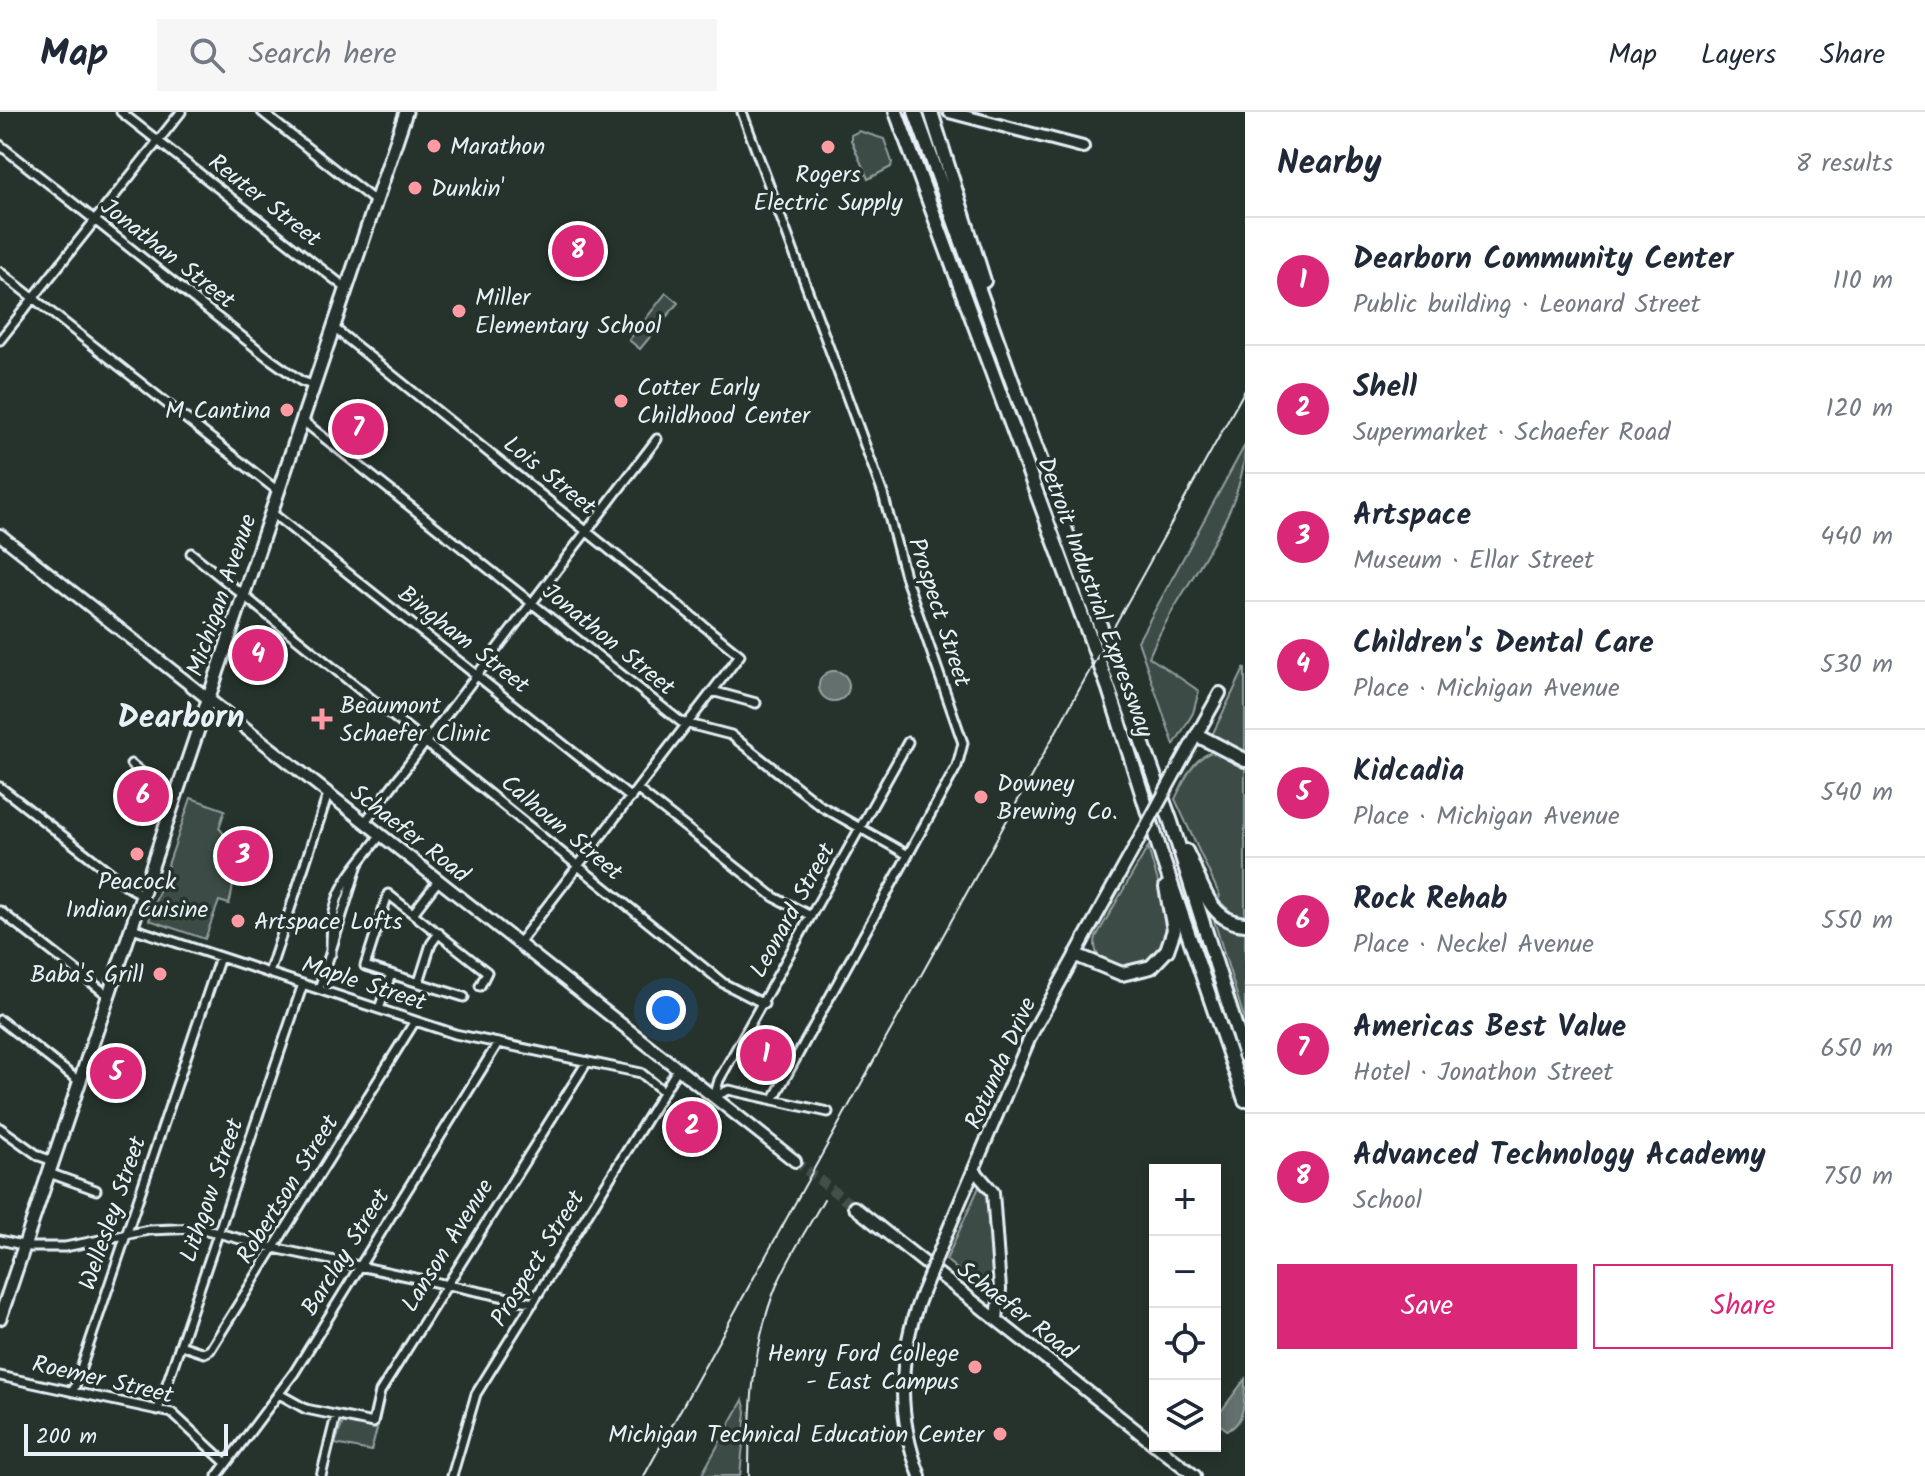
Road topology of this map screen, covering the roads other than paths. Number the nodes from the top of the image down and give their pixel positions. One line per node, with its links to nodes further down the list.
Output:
1 (121, 112): 10 (street, Reuter Street)
2 (181, 112): 10 (street)
3 (262, 112): 13 (street)
4 (406, 112): 13 (main road, Michigan Avenue)
5 (742, 112): 51 (street, Prospect Street)
6 (896, 112): 52 (highway, Detroit Industrial Expressway)
7 (915, 112): 19 (highway, Detroit Industrial Expressway)
8 (931, 112): 19 (highway)
9 (952, 113): 12 (main road)
10 (158, 141): 14 (street); 16 (street, Reuter Street)
11 (0, 145): 14 (street, Jonathan Street)
12 (1083, 147)
13 (376, 202): 16 (main road, Michigan Avenue)
14 (95, 221): 17 (street); 21 (street, Jonathan Street)
15 (0, 272): 17 (street)
16 (347, 289): 18 (main road, Michigan Avenue)
17 (33, 299): 20 (street); 24 (street)
18 (334, 328): 21 (main road, Michigan Avenue); 26 (street, Lois Street)
19 (996, 335): 47 (highway, Detroit Industrial Expressway)
20 (0, 340)
21 (315, 386): 22 (main road, Michigan Avenue)
22 (303, 421): 24 (main road, Michigan Avenue); 30 (street, Jonathon Street)
23 (657, 439): 26 (street)
24 (279, 492): 25 (main road, Michigan Avenue)
25 (272, 513): 29 (main road, Michigan Avenue); 31 (street, Bingham Street)
26 (586, 529): 30 (street); 32 (street, Lois Street)
27 (0, 535): 34 (main road, Schaefer Road)
28 (191, 553): 29 (street, Calhoun Street)
29 (244, 594): 34 (main road, Michigan Avenue); 38 (street, Calhoun Street)
30 (531, 601): 31 (street); 36 (street, Jonathon Street)
31 (476, 673): 38 (street); 45 (street, Bingham Street)
32 (712, 691): 35 (street); 36 (street)
33 (1220, 693): 37 (main road, Rotunda Drive)
34 (209, 699): 44 (main road, Schaefer Road); 46 (main road, Michigan Avenue)
35 (756, 703)
36 (686, 724): 43 (street); 49 (street, Jonathon Street)
37 (1197, 735): 40 (highway); 63 (main road, Rotunda Drive, bridge)
38 (424, 740): 48 (street); 53 (street, Calhoun Street)
39 (908, 742): 49 (street, Leonard Street)
40 (1245, 760)
41 (131, 764): 46 (street)
42 (0, 787): 55 (street)
43 (638, 790): 45 (street); 58 (street)
44 (328, 794): 48 (main road, Schaefer Road); 65 (street)
45 (631, 798): 53 (street)
46 (175, 799): 55 (main road, Michigan Avenue)
47 (1171, 822): 59 (highway); 78 (highway, Detroit Industrial Expressway)
48 (364, 823): 50 (main road, Schaefer Road)
49 (860, 829): 51 (street, Jonathon Street); 58 (street, Leonard Street)
50 (380, 836): 54 (main road, Schaefer Road); 70 (street)
51 (908, 855): 84 (street, Prospect Street)
52 (1163, 860): 63 (highway); 85 (highway, Detroit Industrial Expressway)
53 (579, 866): 62 (street); 73 (street, Calhoun Street)
54 (438, 881): 57 (street); 62 (main road, Schaefer Road)
55 (143, 895): 60 (main road, Michigan Avenue)
56 (0, 911): 71 (street)
57 (414, 912): 61 (street); 66 (street)
58 (811, 916): 73 (street, Leonard Street)
59 (1245, 924)
60 (132, 928): 64 (street, Maple Street); 71 (main road, Michigan Avenue)
61 (439, 933): 67 (street); 69 (street)
62 (518, 944): 80 (main road, Schaefer Road)
63 (1076, 955): 90 (main road, Rotunda Drive)
64 (220, 957): 65 (street, Maple Street); 95 (street, Wellesley Street)
65 (269, 973): 68 (street, Maple Street)
66 (391, 974): 67 (street); 74 (street)
67 (419, 982): 72 (street)
68 (303, 984): 70 (street, Maple Street); 94 (street, Lithgow Street)
69 (480, 986)
70 (319, 989): 74 (street, Maple Street)
71 (109, 996): 81 (main road, Michigan Avenue)
72 (464, 997)
73 (764, 1004): 83 (street, Leonard Street)
74 (379, 1009): 76 (street, Maple Street)
75 (0, 1020): 81 (street)
76 (415, 1021): 77 (street, Maple Street); 98 (street, Robertson Street)
77 (498, 1043): 79 (street, Maple Street); 99 (street, Barclay Street)
78 (1245, 1056)
79 (587, 1062): 82 (street, Maple Street); 100 (street, Lanson Avenue)
80 (677, 1070): 82 (street, Prospect Street); 83 (main road, Schaefer Road)
81 (80, 1082): 88 (main road, Michigan Avenue)
82 (663, 1091): 101 (street, Prospect Street)
83 (714, 1098): 84 (street); 89 (main road, Schaefer Road)
84 (773, 1100): 86 (street)
85 (1245, 1100)
86 (828, 1112)
87 (0, 1128): 88 (street)
88 (53, 1161): 91 (main road, Michigan Avenue)
89 (795, 1161)
90 (974, 1170): 103 (main road); 116 (main road, Rotunda Drive, bridge)
91 (49, 1173): 92 (street); 97 (main road, Michigan Avenue)
92 (96, 1190)
93 (854, 1207): 103 (main road, Schaefer Road)
94 (218, 1232): 95 (street); 98 (street); 104 (street, Lithgow Street)
95 (126, 1235): 97 (street); 106 (street, Wellesley Street)
96 (0, 1240): 97 (street)
97 (25, 1245): 102 (main road, Michigan Avenue)
98 (274, 1248): 99 (street); 104 (street, Robertson Street)
99 (360, 1266): 100 (street); 107 (street, Barclay Street)
100 (446, 1283): 101 (street); 109 (street, Lanson Avenue)
101 (533, 1303): 115 (street, Prospect Street)
102 (0, 1318)
103 (997, 1320): 110 (main road, Schaefer Road)
104 (180, 1345): 108 (street, Lithgow Street)
105 (0, 1376): 106 (street, Roemer Street)
106 (73, 1392): 108 (street, Roemer Street)
107 (279, 1394): 109 (street, Lanson Avenue); 112 (street, Barclay Street)
108 (158, 1410): 112 (street, Roemer Street)
109 (336, 1416): 114 (street)
110 (1149, 1439)
111 (1165, 1452): 117 (main road, Schaefer Road)
112 (226, 1463): 113 (street, Barclay Street)
113 (217, 1476)
114 (321, 1476)
115 (452, 1476)
116 (920, 1476)
117 (1195, 1476)

